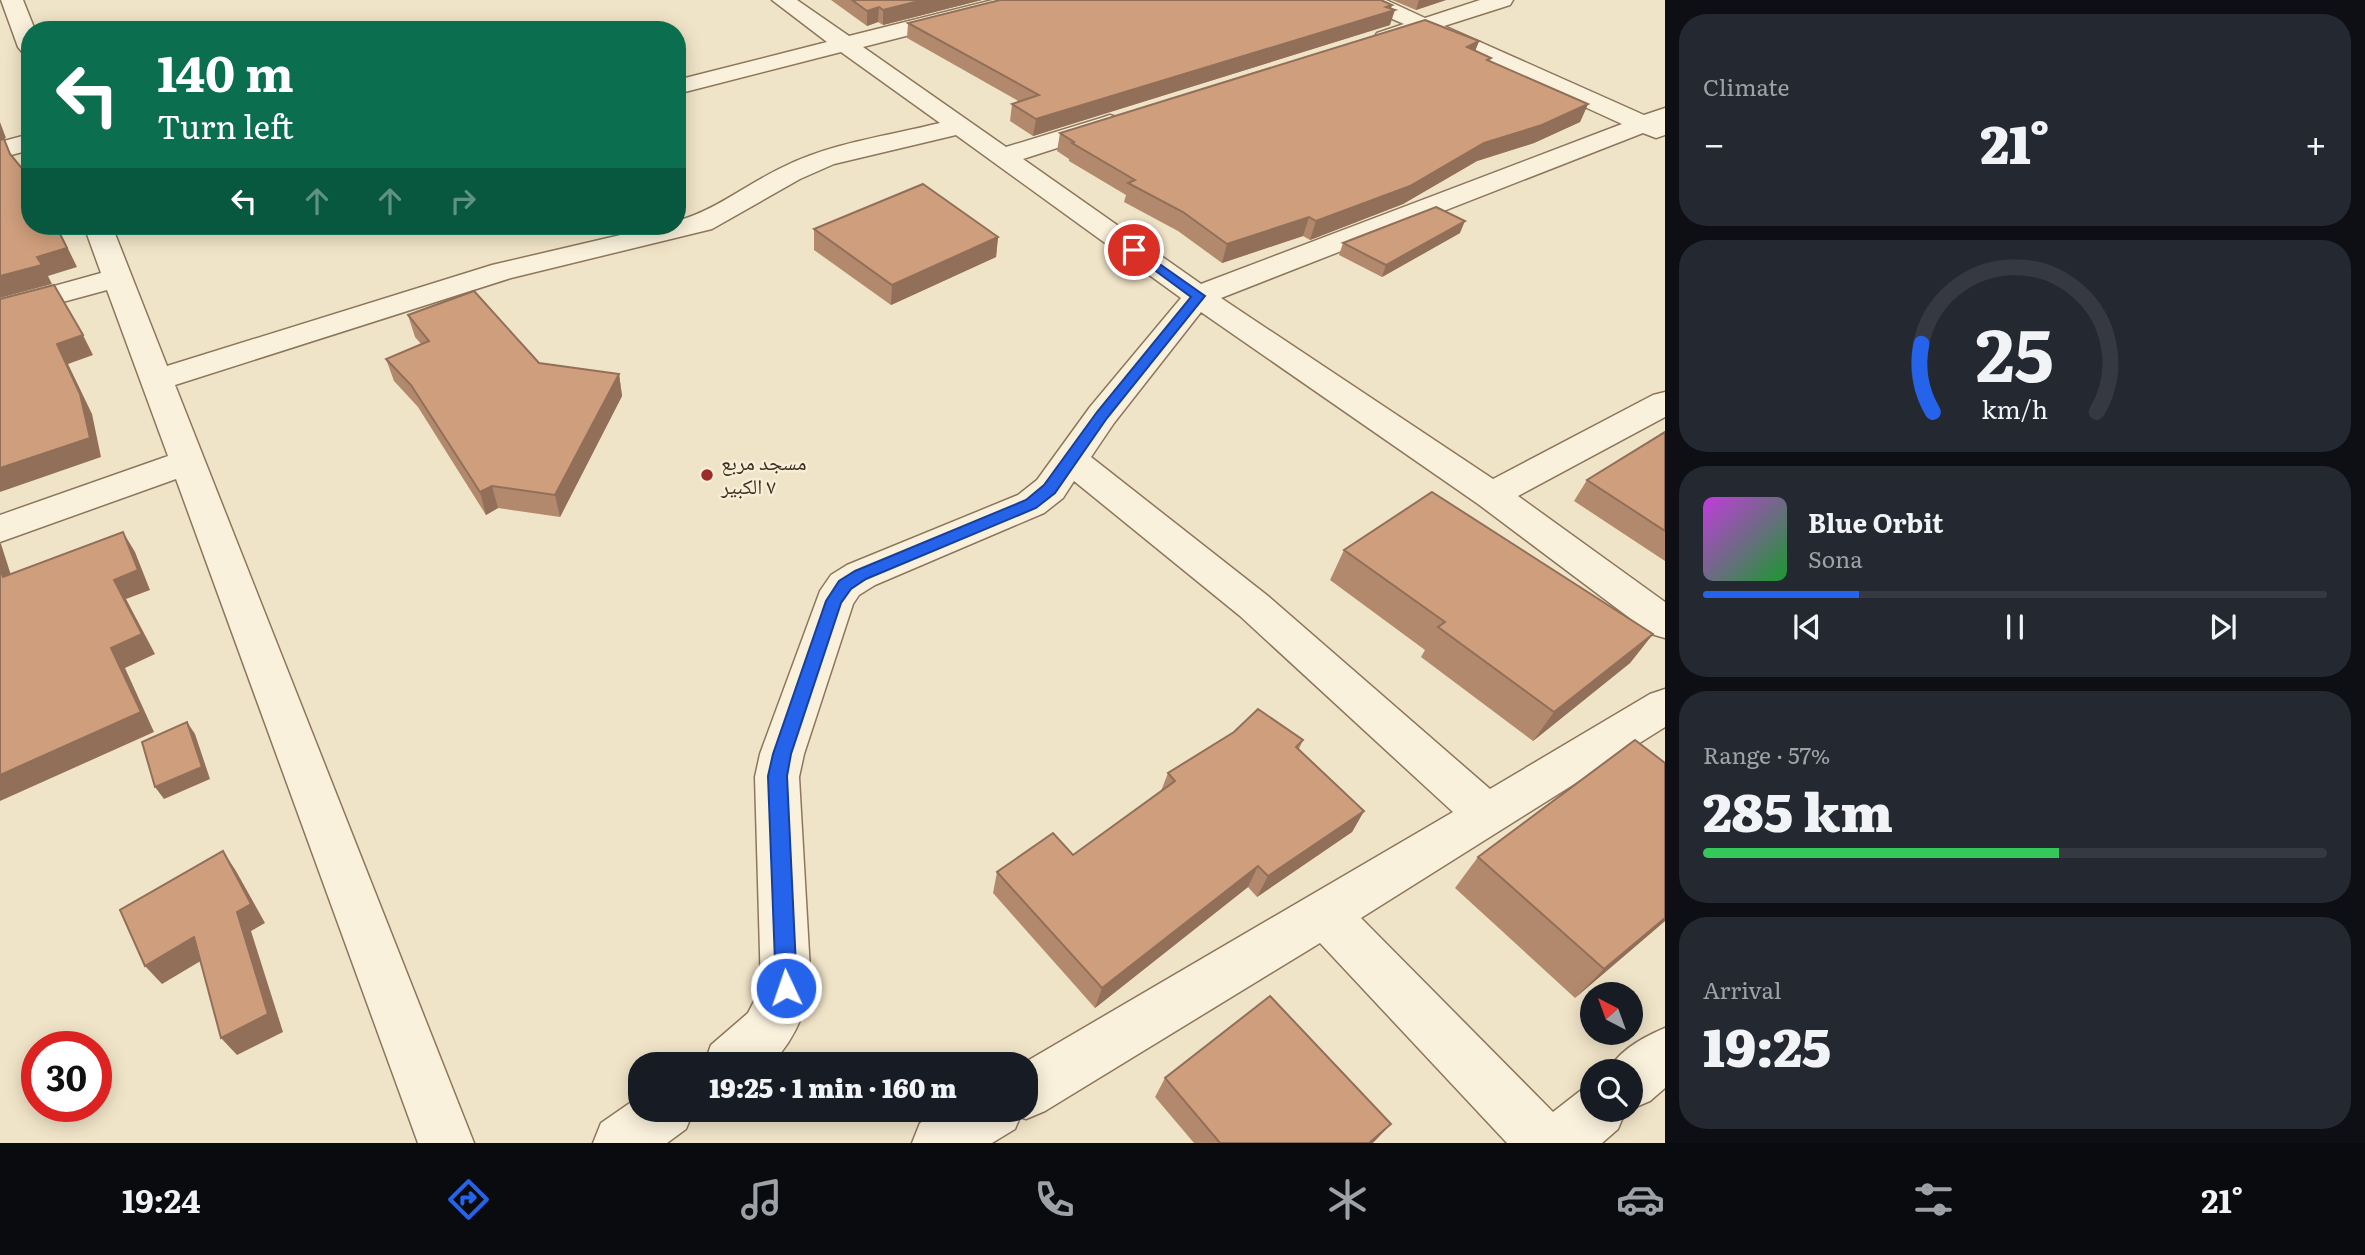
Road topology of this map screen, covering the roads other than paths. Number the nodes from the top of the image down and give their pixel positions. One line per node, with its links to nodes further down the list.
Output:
1 (12, 0): 7 (street)
2 (783, 0): 8 (street)
3 (1019, 0): 8 (street)
4 (1368, 0): 6 (street)
5 (1502, 0): 6 (street)
6 (1424, 26): 9 (street); 12 (street)
7 (17, 34)
8 (844, 46): 10 (street); 13 (street)
9 (1358, 46)
10 (686, 85)
11 (1136, 115): 16 (street)
12 (1658, 125): 21 (street)
13 (961, 126): 16 (street); 17 (street)
14 (21, 144): 15 (street)
15 (0, 150)
16 (1005, 156): 21 (street)
17 (686, 227)
18 (108, 235): 20 (street)
19 (658, 235): 23 (street)
20 (117, 278): 22 (street); 23 (street)
21 (1198, 296): 25 (street); 27 (street)
22 (0, 310)
23 (156, 380): 26 (street)
24 (1665, 403): 27 (street)
25 (1072, 460): 31 (street); 33 (street)
26 (187, 462): 28 (street); 40 (street)
27 (1490, 495): 29 (street)
28 (0, 529)
29 (1665, 624)
30 (1665, 706): 31 (street)
31 (1488, 815): 32 (street)
32 (1325, 914): 36 (street); 43 (street)
33 (745, 1052)
34 (1665, 1054): 35 (street)
35 (1643, 1072)
36 (1038, 1085)
37 (650, 1122): 41 (street)
38 (976, 1122): 42 (street)
39 (1584, 1122): 44 (street)
40 (446, 1143)
41 (621, 1143)
42 (940, 1143)
43 (1545, 1143)
44 (1559, 1143)

